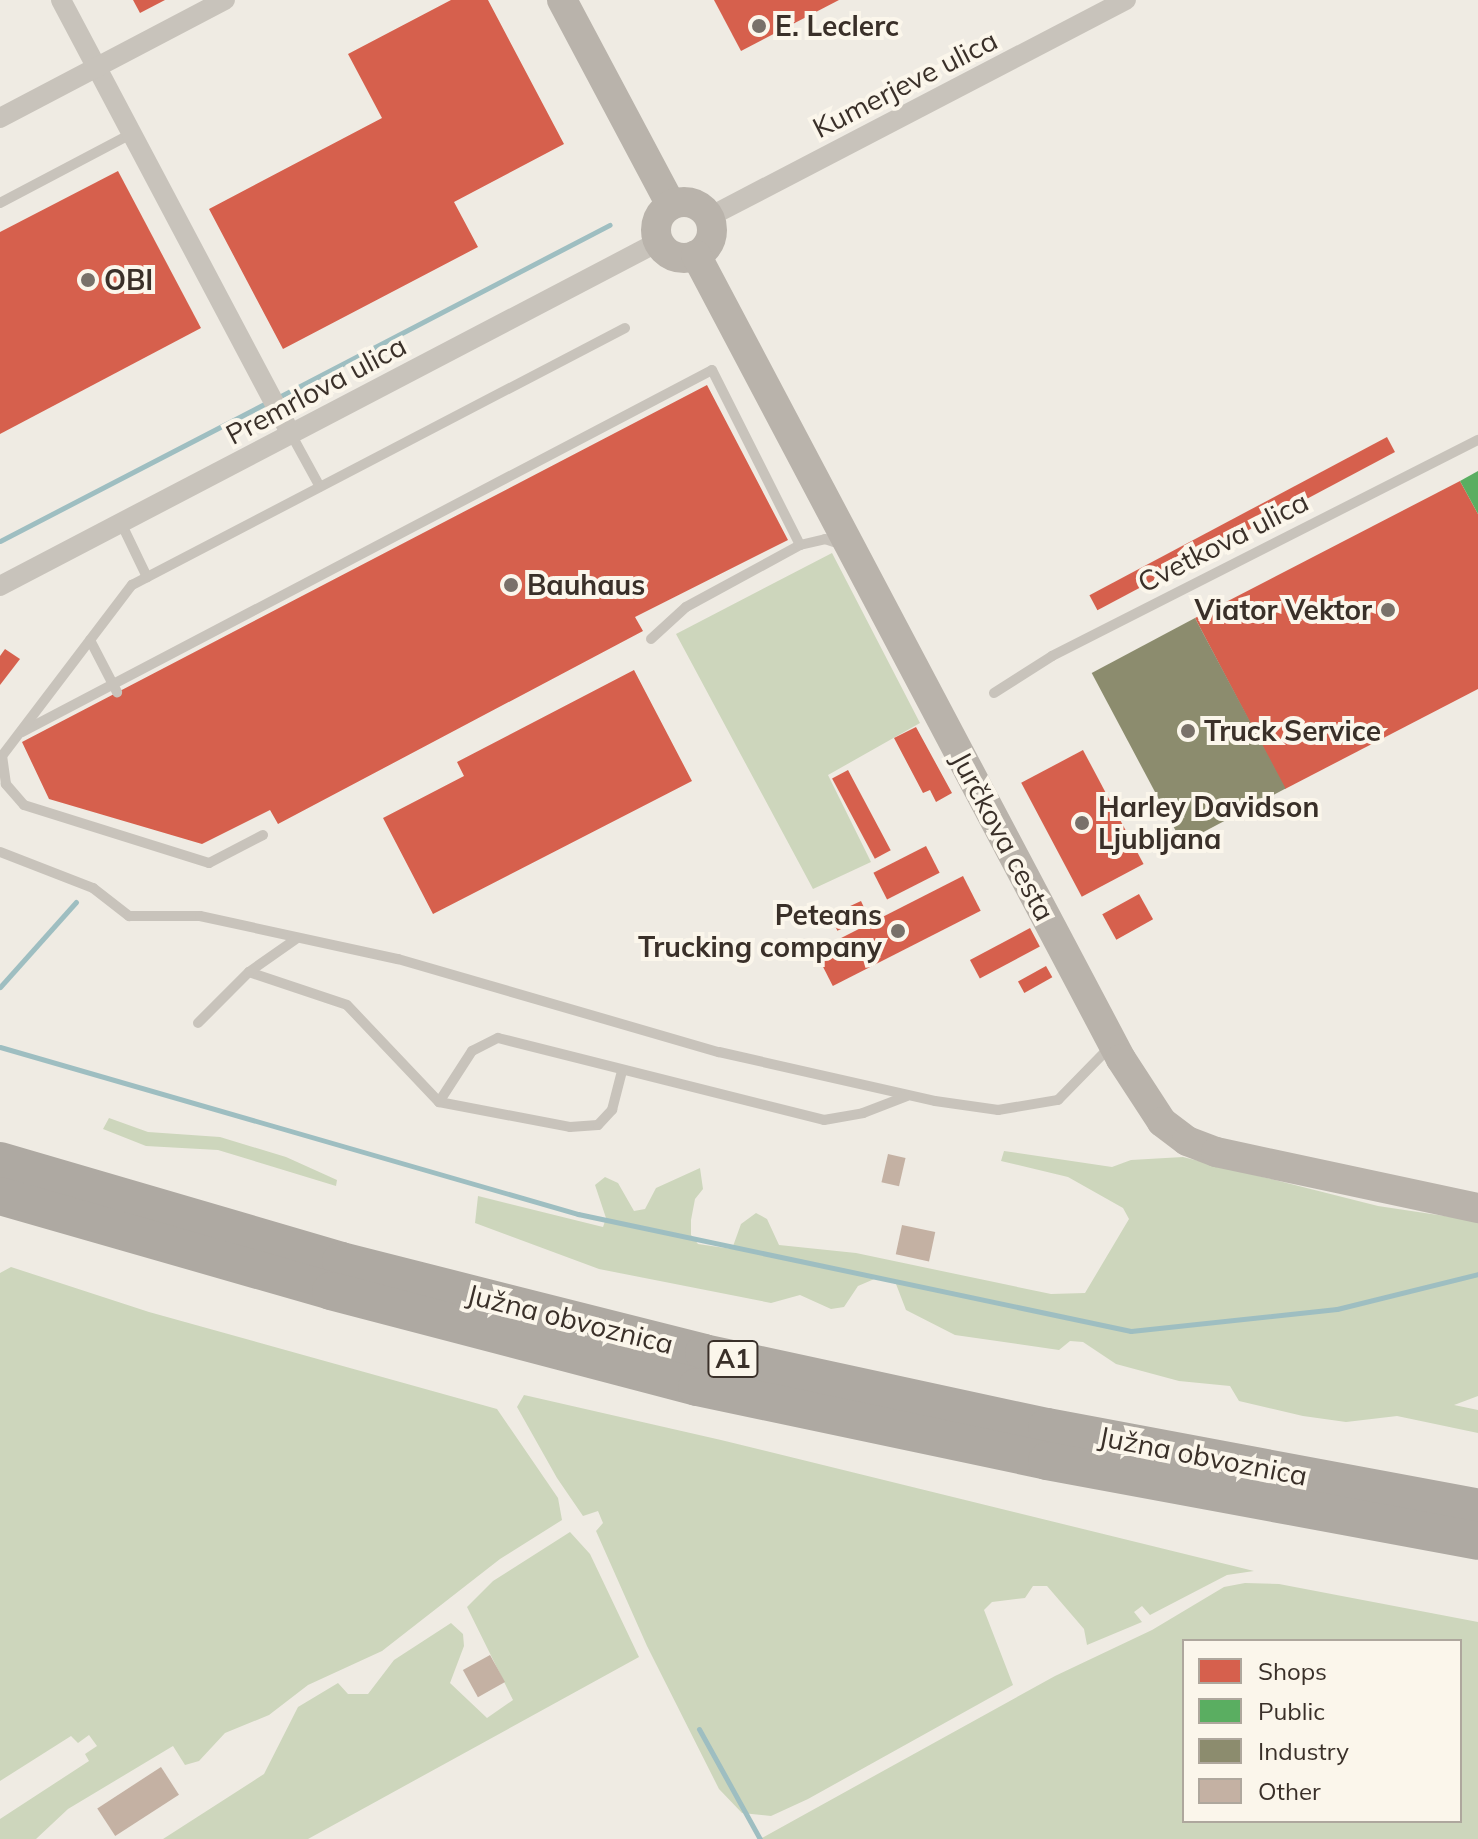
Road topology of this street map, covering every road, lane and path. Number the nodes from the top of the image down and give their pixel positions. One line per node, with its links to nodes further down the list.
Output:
1 (61, 0): 5 (street)
2 (225, 0): 5 (street)
3 (562, 0): 9 (street)
4 (1126, 0): 10 (street, Kumerjeve ulica)
5 (97, 67): 6 (street); 7 (street)
6 (0, 118)
7 (131, 134): 8 (lane); 14 (street)
8 (0, 203)
9 (671, 205): 10 (street); 11 (street)
10 (709, 217): 12 (street)
11 (658, 242): 12 (street); 14 (street, Premrlova ulica)
12 (696, 255): 19 (street, Jurčkova cesta)
13 (625, 328): 16 (lane)
14 (291, 434): 16 (lane); 17 (street, Premrlova ulica)
15 (1478, 440): 25 (lane, Cvetkova ulica)
16 (320, 487): 20 (lane)
17 (122, 525): 20 (lane); 21 (street, Premrlova ulica)
18 (800, 545): 19 (lane); 22 (lane); 24 (lane)
19 (849, 549): 32 (street, Jurčkova cesta)
20 (147, 577): 23 (lane)
21 (0, 586)
22 (651, 639)
23 (90, 640): 24 (lane); 26 (lane)
24 (115, 688): 26 (lane)
25 (994, 693)
26 (16, 735): 27 (lane)
27 (263, 835)
28 (0, 852): 29 (lane)
29 (296, 939): 30 (lane); 34 (lane)
30 (249, 972): 31 (lane); 35 (lane)
31 (198, 1023)
32 (1113, 1044): 34 (lane); 38 (street, Jurčkova cesta)
33 (622, 1071): 34 (lane); 35 (lane); 35 (lane)
34 (909, 1095)
35 (439, 1102)
36 (0, 1161): 39 (highway, Južna obvoznica / A1)
37 (0, 1196): 40 (highway, Južna obvoznica / A1)
38 (1478, 1208)
39 (1478, 1508)
40 (1478, 1541)

